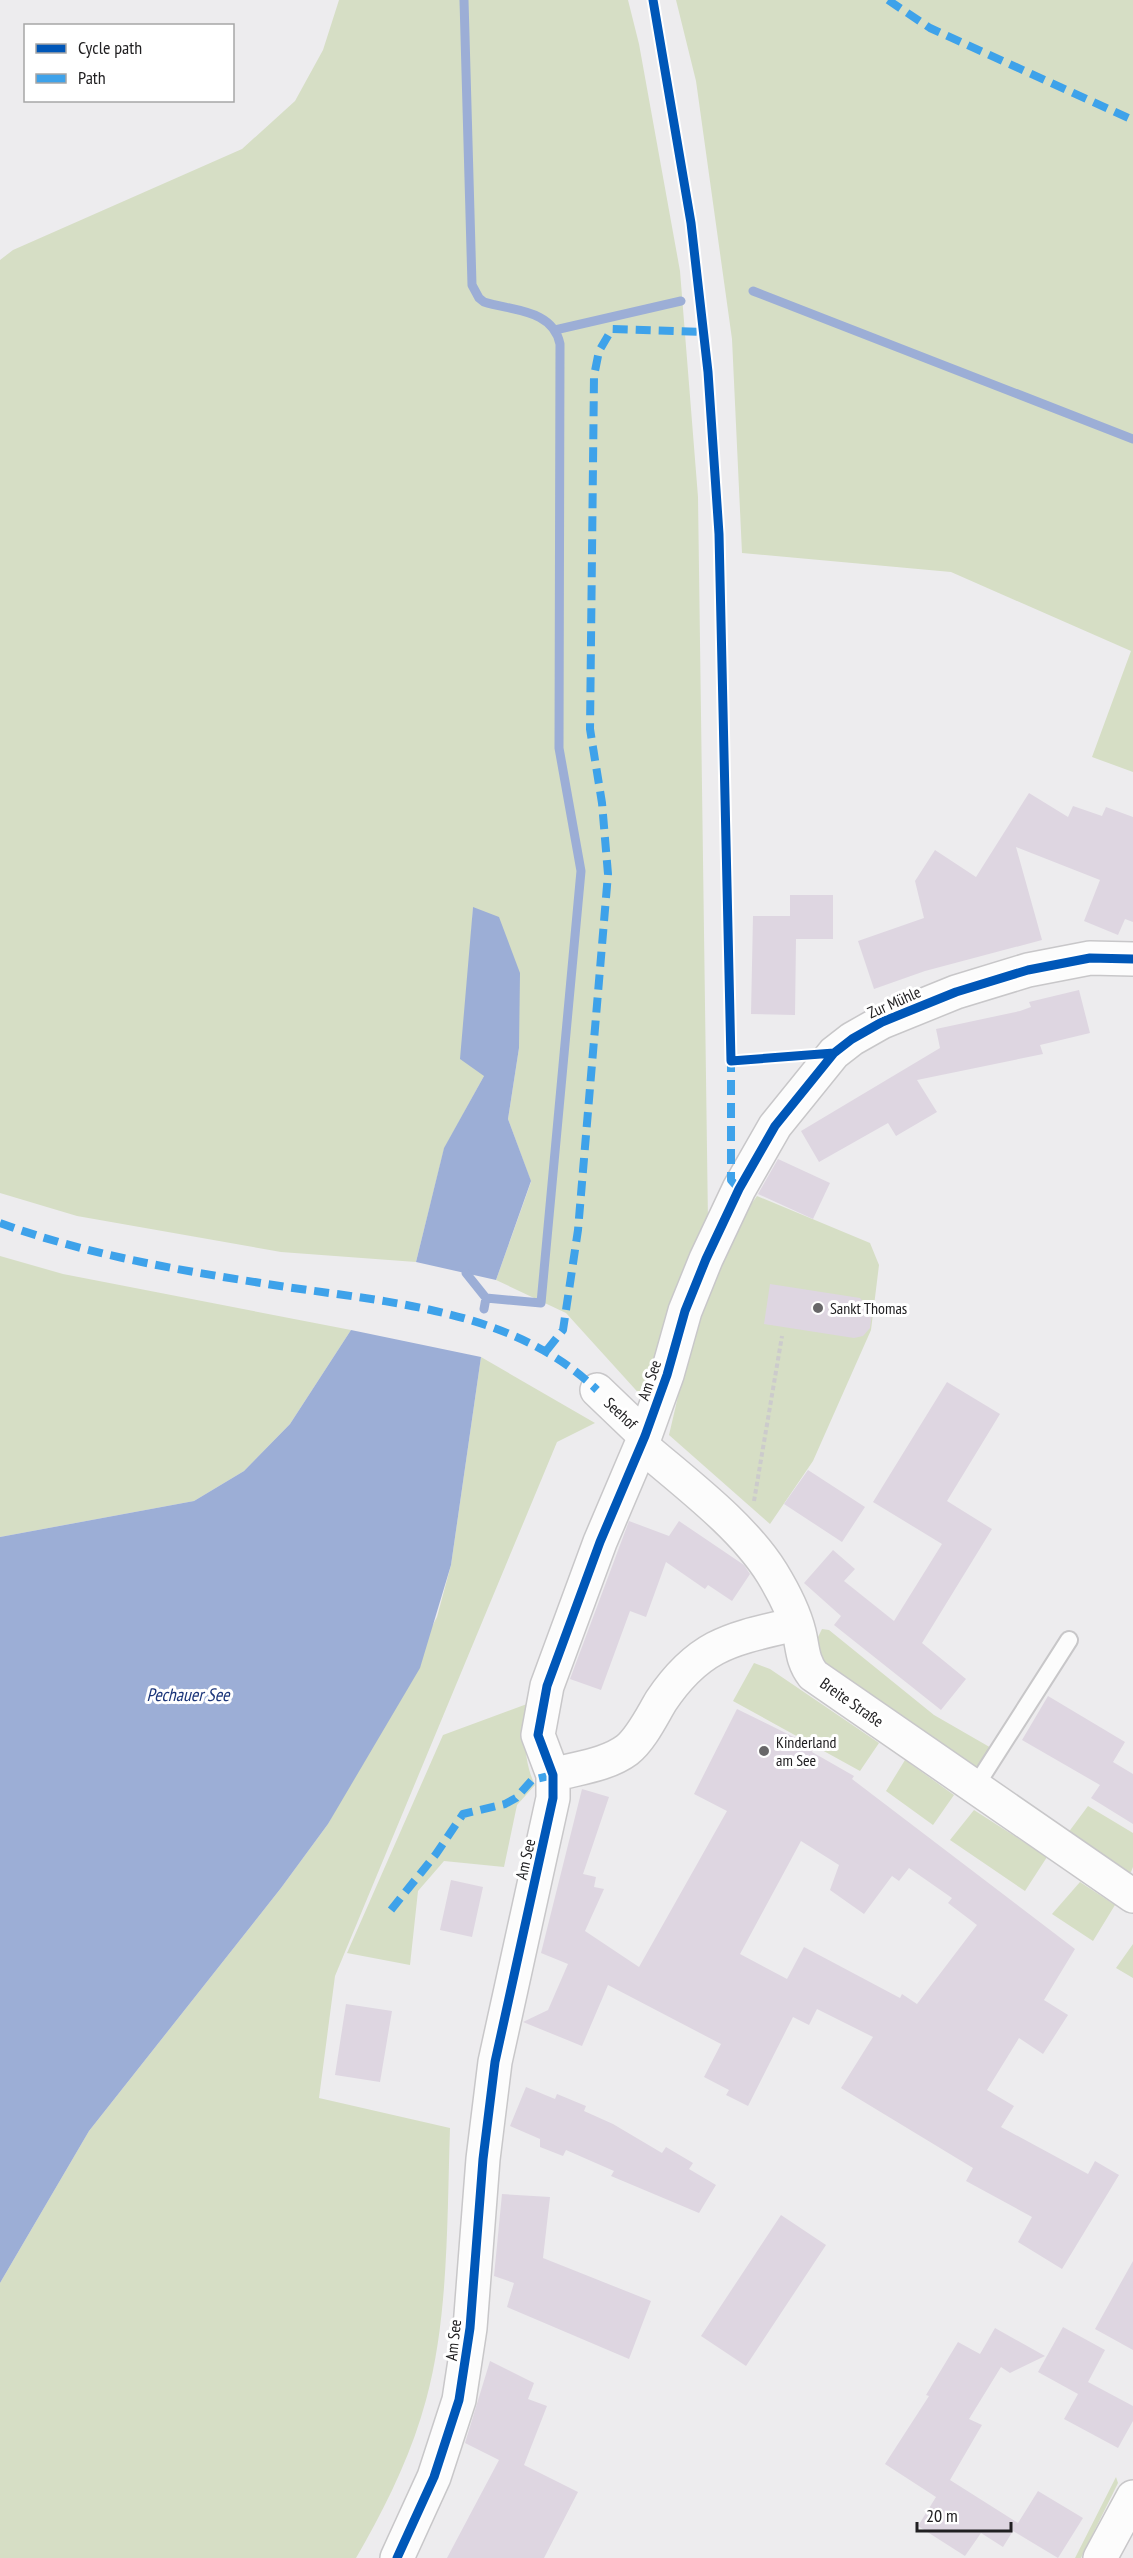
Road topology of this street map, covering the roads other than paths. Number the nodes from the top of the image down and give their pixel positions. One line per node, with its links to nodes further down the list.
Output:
1 (1133, 959): 2 (street, Zur Mühle)
2 (739, 1189): 4 (street, Am See)
3 (597, 1390): 4 (street, Seehof)
4 (643, 1441): 5 (street, Breite Straße); 7 (street, Am See)
5 (796, 1624): 7 (street); 8 (street, Breite Straße)
6 (1069, 1640): 8 (lane)
7 (553, 1775): 11 (street, Am See)
8 (975, 1787): 9 (street, Breite Straße)
9 (1133, 1896)
10 (1133, 2498): 12 (street)
11 (397, 2558)
12 (1100, 2558)

